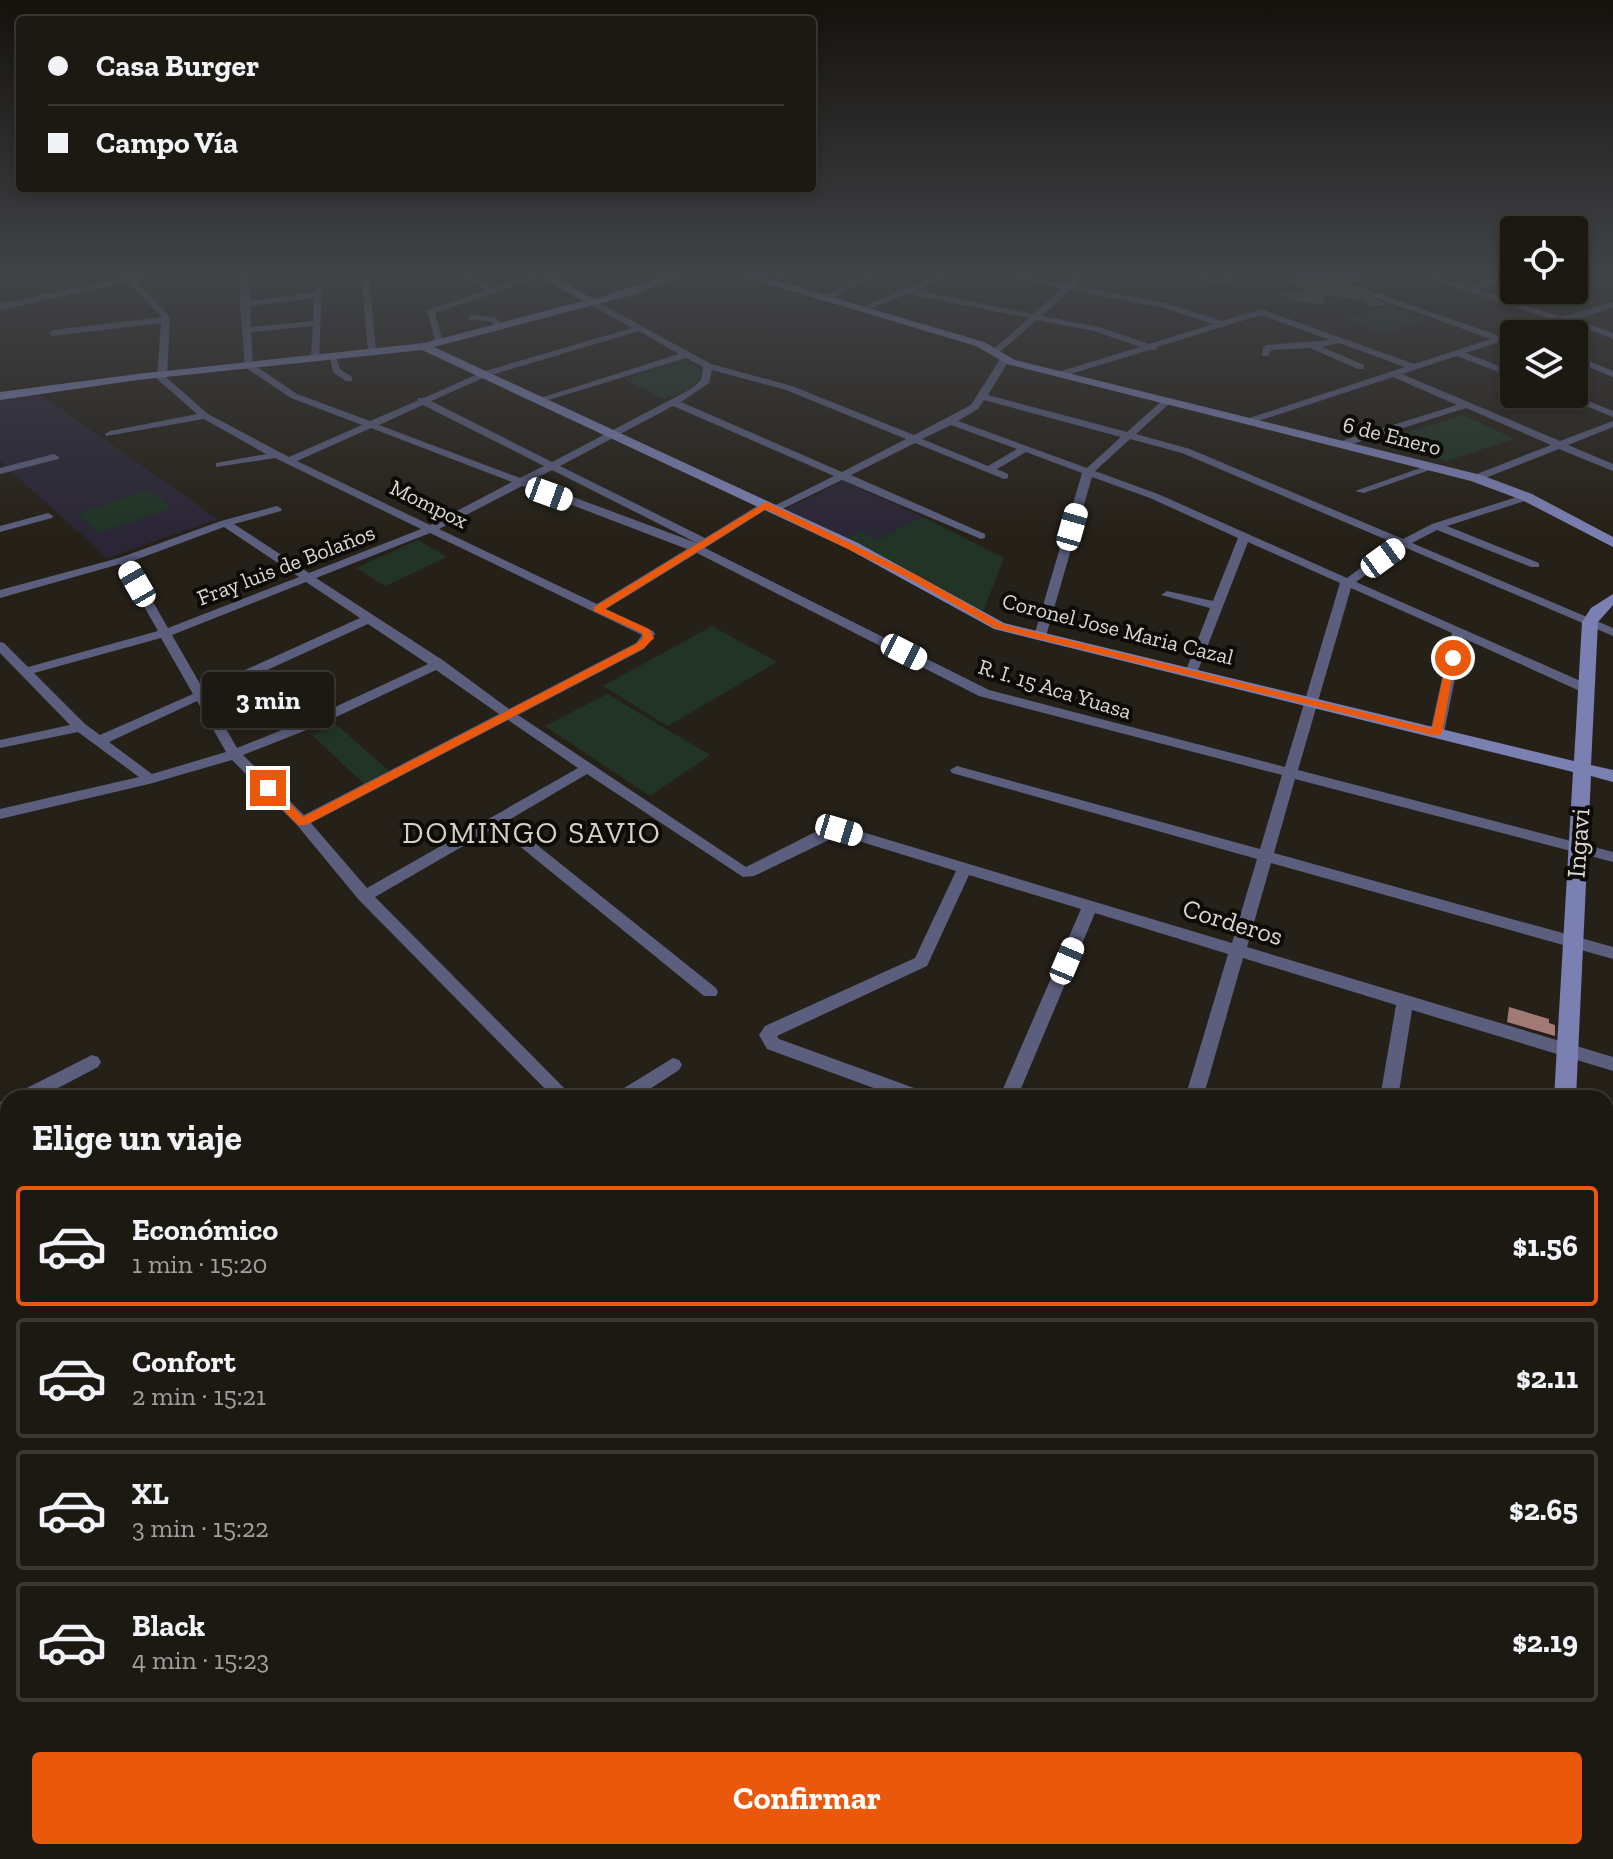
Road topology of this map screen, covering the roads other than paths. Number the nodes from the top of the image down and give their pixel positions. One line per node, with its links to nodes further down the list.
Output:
1 (164, 360): 22 (street)
2 (248, 360): 17 (street)
3 (299, 360): 17 (main road)
4 (333, 360): 27 (street)
5 (454, 360): 23 (main road, Coronel Jose Maria Cazal)
6 (533, 360): 23 (street)
7 (670, 360): 30 (street)
8 (695, 360): 18 (street)
9 (999, 360): 29 (street)
10 (1014, 360): 24 (main road, 6 de Enero)
11 (1111, 360): 24 (street)
12 (1345, 360): 19 (street)
13 (1394, 360): 20 (street)
14 (1437, 360): 20 (street)
15 (1475, 360): 21 (street)
16 (1588, 364): 26 (street)
17 (248, 365): 22 (main road); 40 (street, R. I. 15 Aca Yuasa)
18 (708, 366): 33 (street, Fray luis de Bolaños); 45 (street)
19 (1361, 367)
20 (1414, 367): 25 (street)
21 (1500, 370)
22 (163, 374): 28 (main road); 37 (street, Mompox)
23 (485, 374): 30 (main road, Coronel Jose Maria Cazal); 31 (street)
24 (1061, 374): 32 (main road, 6 de Enero)
25 (1394, 374): 35 (street); 39 (street)
26 (1613, 374)
27 (349, 379)
28 (0, 396)
29 (982, 396): 38 (street); 44 (street)
30 (542, 399): 42 (main road, Coronel Jose Maria Cazal)
31 (421, 400): 40 (street); 53 (street)
32 (1167, 401): 39 (main road, 6 de Enero); 44 (street)
33 (673, 402): 42 (street, Fray luis de Bolaños); 59 (street)
34 (1588, 404): 36 (street)
35 (1466, 405): 46 (street); 47 (street)
36 (1613, 414)
37 (205, 416): 43 (street); 49 (street, Mompox)
38 (950, 421): 45 (street); 48 (street)
39 (1249, 421): 46 (main road, 6 de Enero)
40 (369, 424): 51 (street); 62 (street, R. I. 15 Aca Yuasa)
41 (1613, 424): 47 (street)
42 (613, 433): 53 (street, Fray luis de Bolaños); 65 (main road, Coronel Jose Maria Cazal)
43 (110, 434)
44 (1129, 436): 58 (street); 75 (street)
45 (913, 438): 56 (street); 59 (street)
46 (1342, 444): 54 (main road, 6 de Enero)
47 (1559, 446): 55 (street); 61 (street)
48 (1023, 450): 56 (street); 58 (street)
49 (276, 455): 51 (street, Mompox); 52 (street)
50 (54, 457): 57 (street)
51 (289, 461): 71 (street, Mompox)
52 (220, 465)
53 (553, 465): 62 (street, Fray luis de Bolaños); 76 (street)
54 (1433, 467): 61 (main road, 6 de Enero); 63 (street)
55 (1613, 468)
56 (988, 470): 60 (street)
57 (0, 471)
58 (1088, 472): 73 (street); 91 (street)
59 (844, 475): 65 (street); 72 (street)
60 (1004, 476)
61 (1476, 478): 64 (main road, 6 de Enero)
62 (520, 484): 71 (street, Fray luis de Bolaños); 76 (street, R. I. 15 Aca Yuasa)
63 (1360, 491)
64 (1527, 497): 69 (street); 74 (main road, 6 de Enero)
65 (771, 507): 76 (street); 91 (main road, Coronel Jose Maria Cazal)
66 (277, 509): 68 (street)
67 (48, 516): 70 (street)
68 (225, 523): 77 (street); 79 (street)
69 (1436, 526): 75 (street); 78 (street)
70 (0, 529)
71 (431, 529): 79 (street, Fray luis de Bolaños); 85 (street, Mompox)
72 (981, 536)
73 (1244, 537): 80 (street); 84 (street)
74 (1613, 543)
75 (1401, 544): 80 (street); 87 (street)
76 (701, 546): 85 (street); 109 (street, R. I. 15 Aca Yuasa)
77 (123, 560): 81 (street); 89 (street)
78 (1535, 565)
79 (311, 579): 86 (street); 89 (street, Fray luis de Bolaños)
80 (1346, 584): 90 (street); 99 (street)
81 (0, 594)
82 (1167, 595): 84 (street)
83 (1613, 598): 87 (main road)
84 (1217, 606): 96 (street)
85 (598, 609): 100 (street, Mompox)
86 (370, 618): 94 (street); 98 (street)
87 (1590, 622): 88 (street); 97 (main road, Ingavi)
88 (1613, 632)
89 (166, 633): 95 (street, Fray luis de Bolaños); 98 (street)
90 (1458, 633): 97 (street); 102 (street)
91 (1040, 636): 96 (main road, Coronel Jose Maria Cazal)
92 (0, 646): 93 (street)
93 (6, 661): 95 (street)
94 (439, 664): 100 (street); 105 (street)
95 (25, 672): 101 (street)
96 (1191, 673): 99 (main road, Coronel Jose Maria Cazal)
97 (1587, 689): 107 (main road, Ingavi)
98 (200, 698): 103 (street); 105 (street)
99 (1311, 702): 102 (main road, Coronel Jose Maria Cazal); 109 (street)
100 (508, 714): 106 (street); 114 (street)
101 (80, 727): 103 (street); 104 (street)
102 (1437, 733): 107 (main road, Coronel Jose Maria Cazal)
103 (97, 742): 111 (street)
104 (0, 744)
105 (234, 754): 111 (street); 114 (street)
106 (586, 769): 113 (street); 118 (street, Corderos)
107 (1583, 769): 110 (main road, Coronel Jose Maria Cazal); 115 (main road, Ingavi)
108 (957, 770): 117 (street)
109 (1290, 775): 115 (street, R. I. 15 Aca Yuasa); 117 (street)
110 (1613, 776)
111 (150, 779): 112 (street)
112 (0, 814)
113 (497, 820): 119 (street); 124 (street)
114 (302, 822): 119 (street)
115 (1579, 848): 116 (street, R. I. 15 Aca Yuasa); 121 (main road, Ingavi)
116 (1613, 857)
117 (1265, 858): 121 (street); 122 (street)
118 (965, 868): 120 (street, Corderos); 133 (street)
119 (365, 896): 131 (street)
120 (1090, 906): 122 (street, Corderos); 134 (street)
121 (1571, 941): 123 (street); 126 (main road, Ingavi)
122 (1237, 951): 125 (street, Corderos); 135 (street)
123 (1613, 953)
124 (710, 992)
125 (1405, 1002): 126 (street, Corderos); 136 (street)
126 (1566, 1049): 128 (street, Corderos); 137 (main road, Ingavi)
127 (92, 1062): 130 (street)
128 (1613, 1064)
129 (673, 1065): 132 (street)
130 (38, 1090)
131 (557, 1090)
132 (634, 1090)
133 (901, 1090)
134 (1011, 1090)
135 (1196, 1090)
136 (1390, 1090)
137 (1565, 1090)

